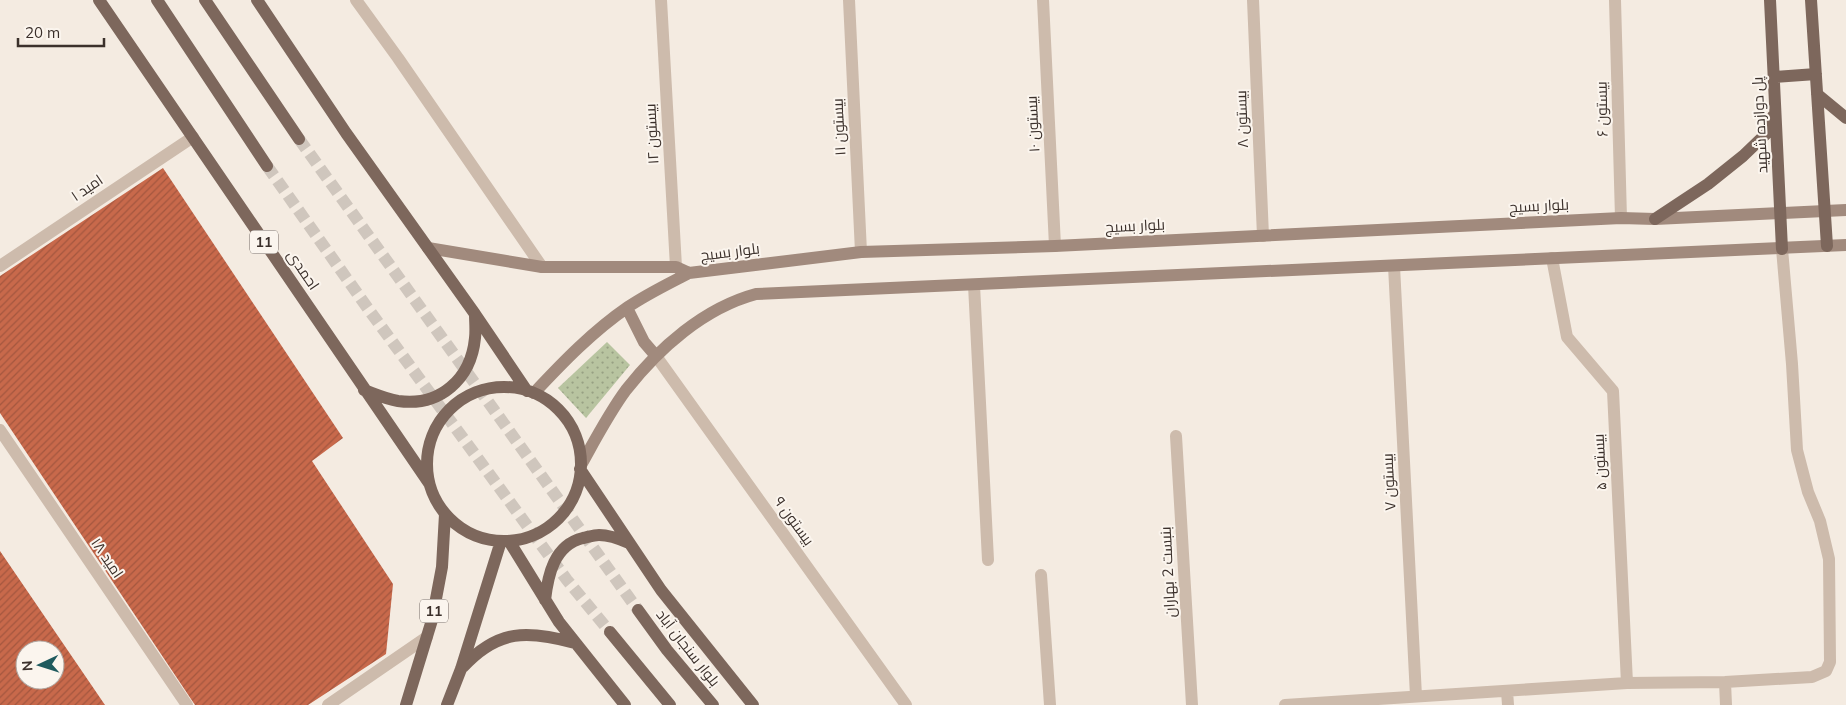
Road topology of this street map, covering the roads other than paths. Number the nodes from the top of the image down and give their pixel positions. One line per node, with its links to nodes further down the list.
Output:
1 (99, 0): 18 (main road, احمدی / 11)
2 (157, 0): 20 (main road)
3 (206, 0): 19 (main road)
4 (256, 0): 30 (main road, 11)
5 (356, 0): 36 (street)
6 (661, 0): 37 (street, بیستون ۱۲)
7 (849, 0): 32 (street, بیستون ۱۱)
8 (1043, 0): 28 (street, بیستون ۱۰)
9 (1253, 0): 26 (street, بیستون ۸)
10 (1615, 0): 24 (street, بیستون ۶)
11 (1770, 0): 14 (main road, پل دوازده شهید)
12 (1811, 0): 13 (main road)
13 (1816, 74): 14 (main road); 15 (main road)
14 (1774, 77): 16 (main road, پل دوازده شهید)
15 (1817, 94): 17 (main road); 21 (main road)
16 (1776, 109): 23 (main road, پل دوازده شهید); 25 (main road)
17 (1846, 118)
18 (193, 137): 34 (street, امید ۱); 43 (main road, احمدی / 11)
19 (299, 139)
20 (268, 166)
21 (1824, 210): 22 (main road, بلوار بسیج); 23 (main road, بلوار بسیج); 29 (main road)
22 (1846, 210)
23 (1781, 212): 25 (main road, بلوار بسیج); 31 (main road, پل دوازده شهید)
24 (1620, 218): 25 (main road, بلوار بسیج); 26 (main road, بلوار بسیج)
25 (1655, 219)
26 (1263, 236): 28 (main road, بلوار بسیج)
27 (1846, 245): 29 (main road)
28 (1055, 246): 32 (main road, بلوار بسیج)
29 (1827, 246): 31 (main road)
30 (428, 248): 36 (main road, بلوار بسیج); 41 (main road, 11)
31 (1782, 249): 33 (main road); 60 (street)
32 (861, 252): 38 (main road, بلوار بسیج)
33 (1552, 258): 35 (main road); 61 (street, بیستون ۵)
34 (0, 266)
35 (1394, 266): 39 (main road); 63 (street, بیستون ۷)
36 (542, 267): 37 (main road, بلوار بسیج)
37 (676, 267): 38 (main road, بلوار بسیج)
38 (689, 273): 40 (main road)
39 (974, 285): 42 (main road); 52 (street)
40 (627, 308): 42 (main road); 44 (main road)
41 (475, 314): 43 (main road); 44 (main road, 11)
42 (656, 356): 47 (main road); 73 (street, بیستون ۹)
43 (364, 390): 48 (main road, احمدی / 11)
44 (531, 392): 47 (main road, 11); 48 (main road, 11)
45 (0, 430): 65 (street, امید ۱۸)
46 (1176, 436): 75 (street, بنبست 2 بهاران)
47 (580, 467): 50 (main road, 11); 51 (main road)
48 (429, 483): 49 (main road, 11)
49 (445, 514): 50 (main road, 11); 57 (main road, 11)
50 (505, 541): 54 (main road); 59 (main road)
51 (629, 543): 54 (main road); 72 (main road)
52 (988, 560)
53 (1041, 575): 74 (street)
54 (545, 600): 58 (main road)
55 (638, 610): 71 (main road, بلوار سنجان آباد)
56 (610, 632): 70 (main road)
57 (427, 637): 66 (street); 67 (main road, 11)
58 (575, 642): 59 (main road); 69 (main road)
59 (461, 669): 68 (main road)
60 (1725, 682): 61 (street); 78 (street)
61 (1628, 683): 62 (street)
62 (1507, 691): 63 (street); 77 (street)
63 (1416, 696): 64 (street)
64 (1300, 704): 76 (street)
65 (188, 705)
66 (328, 705)
67 (406, 705)
68 (447, 705)
69 (625, 705)
70 (670, 705)
71 (713, 705)
72 (753, 705)
73 (906, 705)
74 (1050, 705)
75 (1192, 705)
76 (1285, 705)
77 (1508, 705)
78 (1726, 705)

